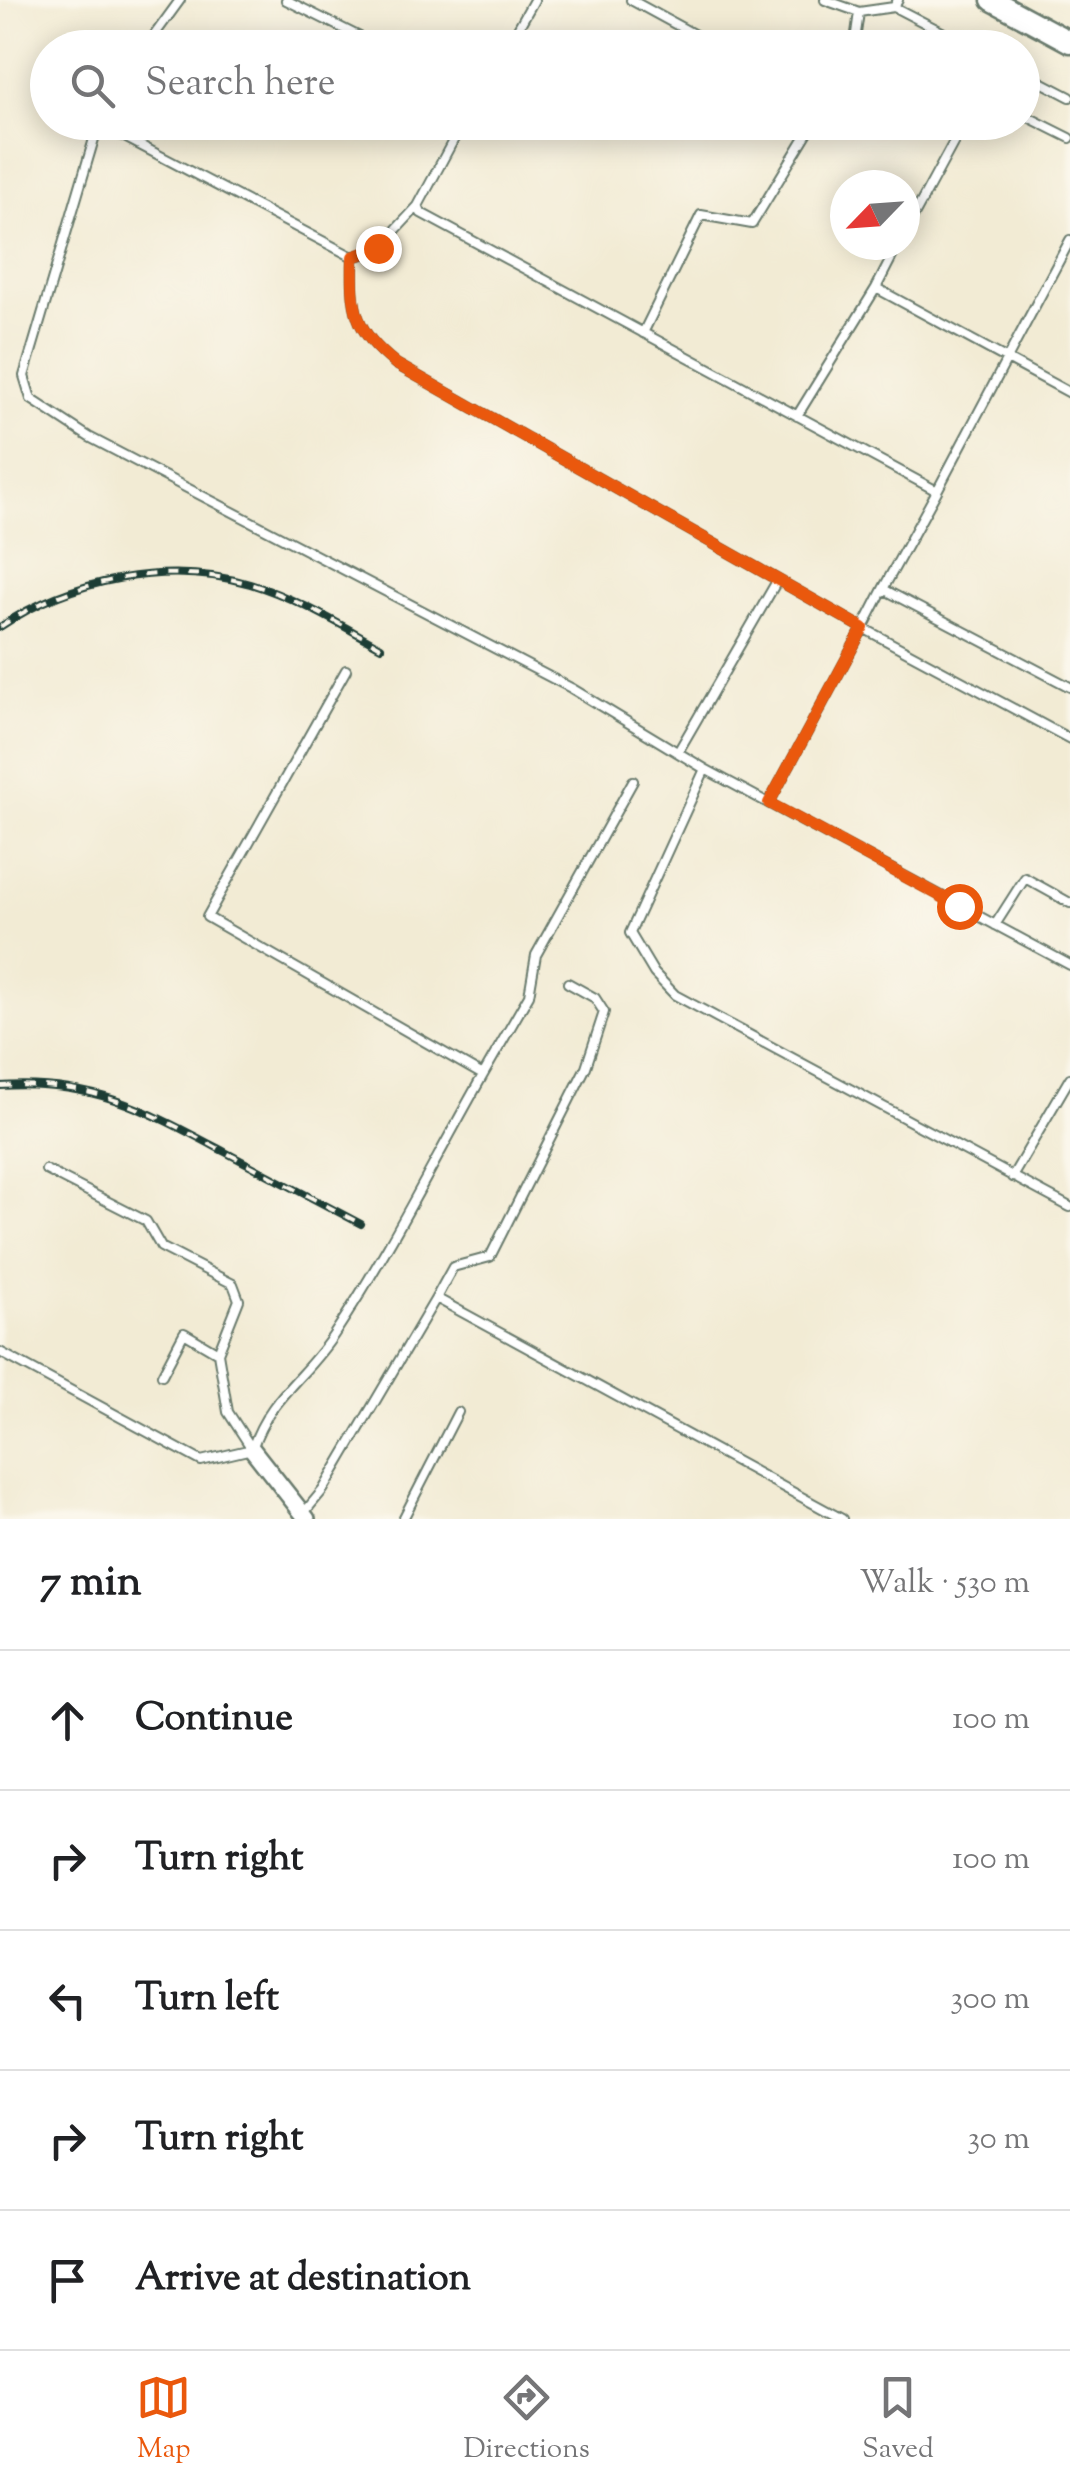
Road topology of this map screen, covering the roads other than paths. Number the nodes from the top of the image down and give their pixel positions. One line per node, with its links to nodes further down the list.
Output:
1 (180, 0): 9 (lane)
2 (286, 0): 10 (lane)
3 (534, 0): 11 (lane)
4 (631, 0): 12 (lane)
5 (824, 0): 8 (lane)
6 (992, 0): 15 (street)
7 (896, 3): 8 (lane); 14 (lane)
8 (859, 12): 13 (lane)
9 (158, 30)
10 (346, 30)
11 (516, 30)
12 (686, 30)
13 (856, 30)
14 (942, 30)
15 (1070, 42)
16 (1040, 81): 17 (lane)
17 (1070, 97)
18 (1040, 123): 19 (lane)
19 (1070, 138)
20 (97, 140): 42 (lane)
21 (130, 140): 28 (lane)
22 (453, 140): 26 (lane)
23 (803, 140): 31 (lane)
24 (955, 140): 25 (lane)
25 (920, 204)
26 (418, 206): 28 (lane); 31 (lane)
27 (1070, 240): 32 (lane)
28 (353, 257): 36 (lane)
29 (890, 260): 30 (lane)
30 (876, 288): 32 (lane); 34 (lane)
31 (643, 333): 34 (lane)
32 (1005, 358): 33 (lane); 35 (lane)
33 (1070, 392)
34 (797, 416): 35 (lane)
35 (937, 490): 37 (lane)
36 (776, 581): 38 (lane); 42 (lane)
37 (883, 589): 38 (lane); 40 (lane)
38 (863, 628): 41 (lane); 45 (lane)
39 (346, 670): 50 (lane)
40 (1070, 686)
41 (1070, 740)
42 (678, 752): 43 (lane)
43 (706, 769): 45 (lane); 53 (lane)
44 (633, 781): 50 (lane)
45 (769, 803): 47 (lane)
46 (1070, 903): 47 (lane)
47 (995, 925): 48 (lane)
48 (1070, 965)
49 (568, 983): 55 (lane)
50 (483, 1074): 60 (lane)
51 (1070, 1078): 53 (lane)
52 (46, 1170): 57 (lane)
53 (1012, 1176): 54 (lane)
54 (1070, 1207)
55 (436, 1298): 61 (lane); 63 (lane)
56 (0, 1352): 60 (lane)
57 (218, 1352): 58 (lane); 60 (lane)
58 (162, 1375)
59 (458, 1412): 62 (lane)
60 (252, 1449): 61 (street)
61 (305, 1517)
62 (403, 1519)
63 (842, 1519)

